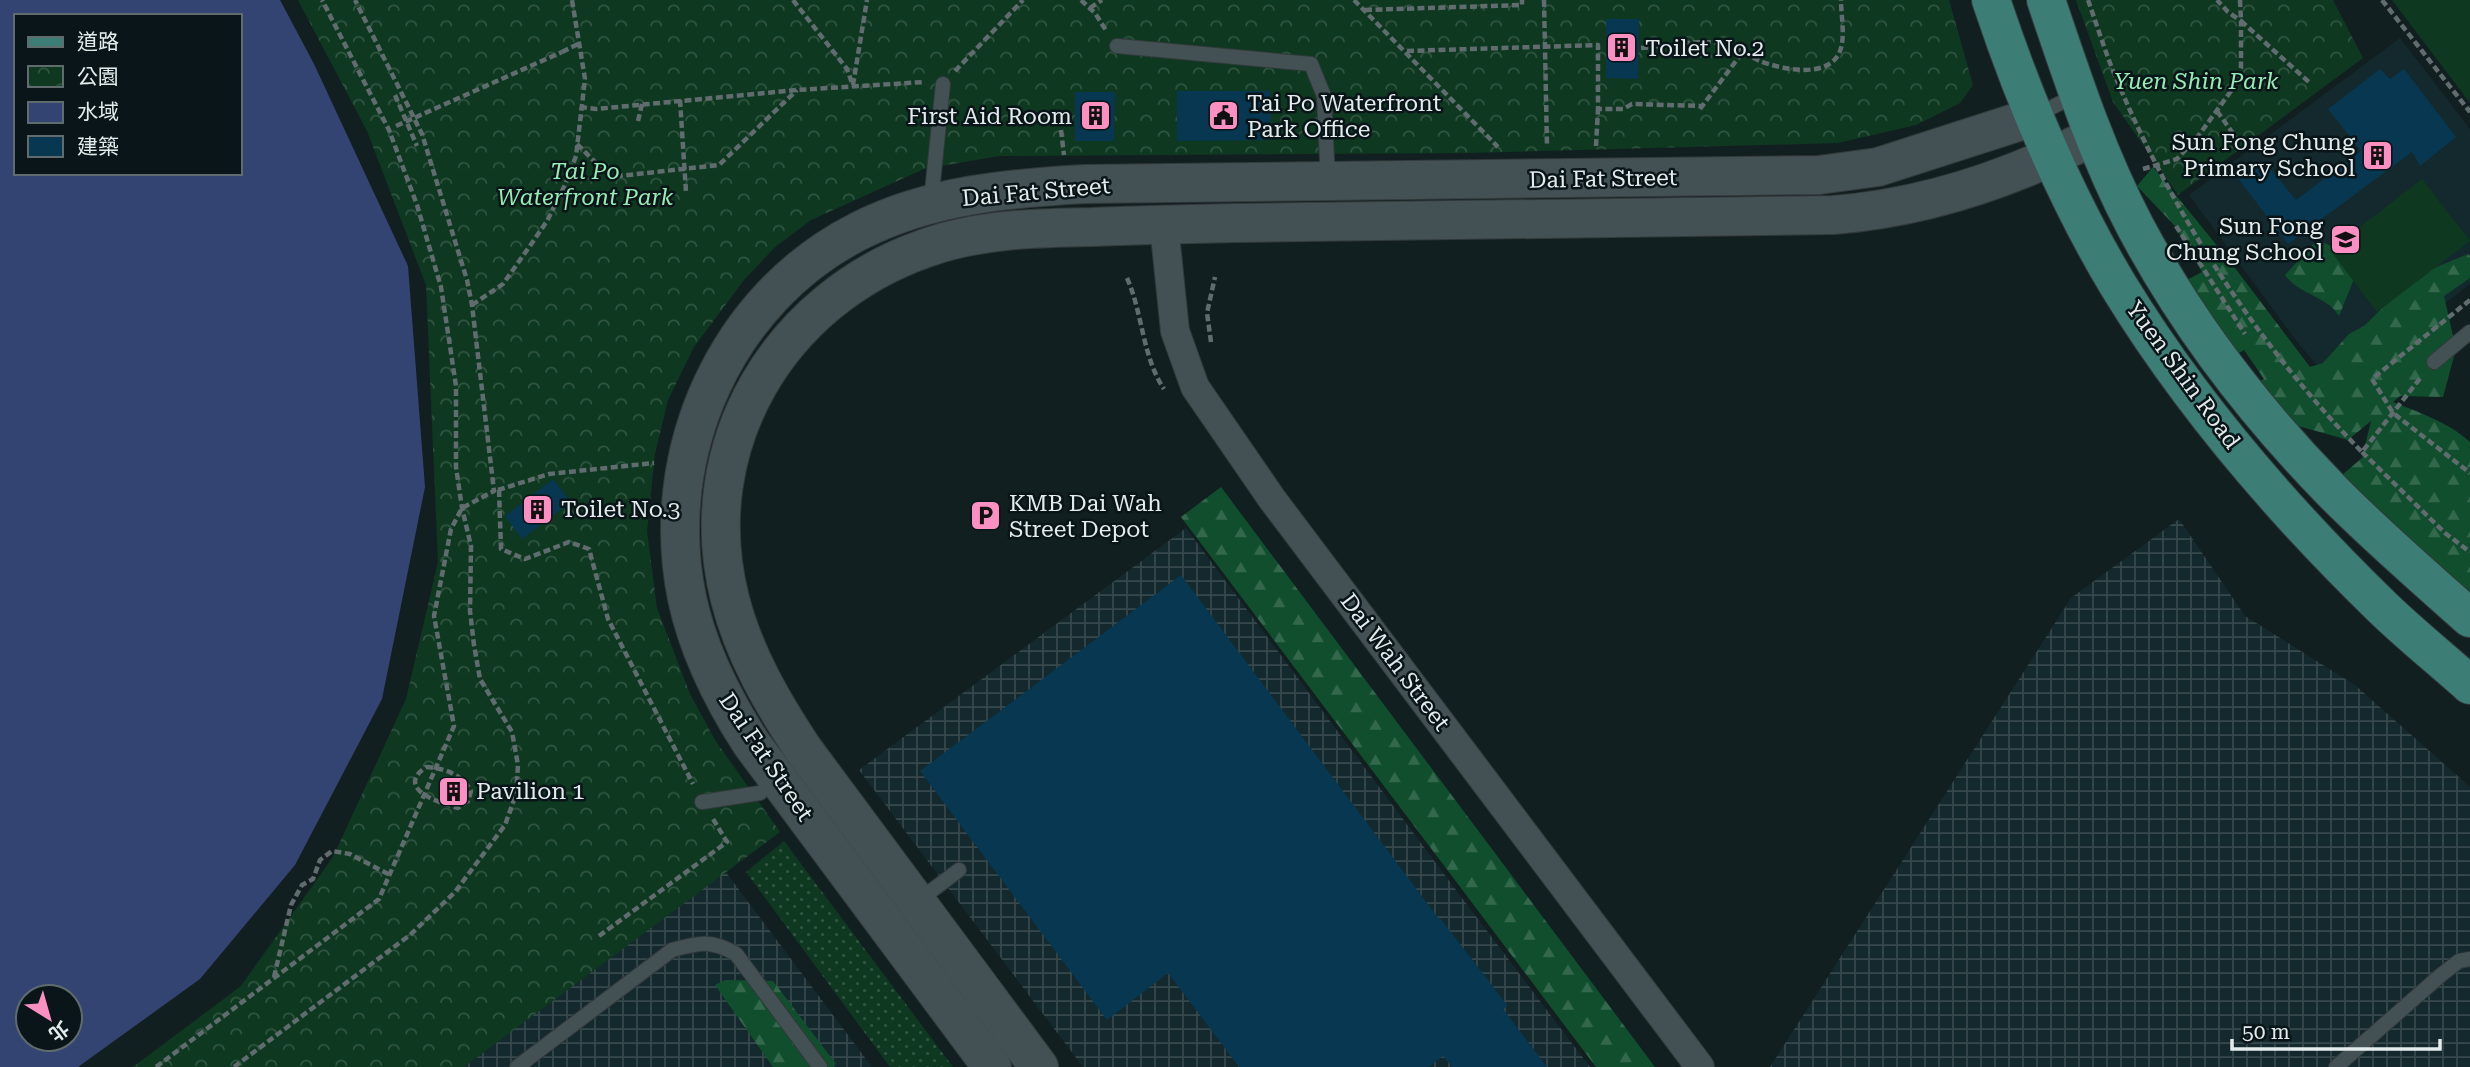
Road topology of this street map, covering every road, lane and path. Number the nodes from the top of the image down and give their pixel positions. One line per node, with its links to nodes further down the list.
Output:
1 (322, 0): 72 (path)
2 (355, 0): 63 (path)
3 (572, 0): 22 (path)
4 (793, 0): 30 (path)
5 (867, 0): 30 (path)
6 (1023, 0): 29 (path)
7 (1081, 0): 19 (path)
8 (1102, 0): 19 (path)
9 (1522, 0): 20 (path)
10 (1544, 0): 24 (path)
11 (1841, 0): 27 (path)
12 (1991, 0): 40 (main road, Yuen Shin Road)
13 (2046, 0): 32 (main road, Yuen Shin Road)
14 (2088, 0): 54 (path)
15 (2217, 0): 21 (path)
16 (2240, 0): 21 (path)
17 (2382, 0): 39 (path)
18 (1357, 1): 20 (path)
19 (1090, 8): 23 (path)
20 (1365, 10): 26 (path)
21 (2241, 21): 28 (path); 38 (path)
22 (580, 43): 36 (path); 42 (path, bridge)
23 (1116, 46): 57 (lane)
24 (1544, 48): 26 (path); 37 (path); 51 (path)
25 (1641, 48): 27 (path)
26 (1407, 51): 49 (path)
27 (1742, 53): 37 (path)
28 (2309, 83)
29 (943, 84): 30 (path); 59 (lane)
30 (853, 86): 31 (path)
31 (797, 90): 34 (path); 55 (path)
32 (2078, 94): 40 (lane, Dai Fat Street); 45 (main road, Yuen Shin Road)
33 (395, 95): 42 (path)
34 (680, 100): 35 (path); 55 (path)
35 (642, 104): 36 (path); 41 (path)
36 (580, 107): 47 (path)
37 (1598, 108): 50 (path)
38 (2217, 111): 46 (path); 54 (path)
39 (2470, 112)
40 (2033, 117): 52 (main road, Yuen Shin Road); 57 (street, Dai Fat Street)
41 (638, 121)
42 (405, 122): 43 (path, bridge); 48 (path)
43 (396, 126)
44 (1061, 130): 53 (path)
45 (2094, 136): 52 (street, Dai Fat Street); 56 (main road, Yuen Shin Road)
46 (2239, 142)
47 (577, 143): 55 (path); 63 (path)
48 (417, 146)
49 (1500, 148)
50 (1595, 157)
51 (1548, 158)
52 (2052, 158): 61 (street, Dai Fat Street); 75 (main road, Yuen Shin Road)
53 (1063, 163)
54 (2156, 166): 56 (path); 68 (path)
55 (685, 169): 58 (path)
56 (2135, 172): 74 (main road, Yuen Shin Road)
57 (1328, 182): 59 (street, Dai Fat Street)
58 (686, 192)
59 (931, 204): 76 (street, Dai Fat Street)
60 (2173, 221): 65 (path)
61 (1164, 225): 76 (street, Dai Fat Street); 93 (street, Dai Wah Street)
62 (2470, 300): 67 (path)
63 (472, 306): 71 (path)
64 (2470, 332): 66 (lane)
65 (2251, 341)
66 (2434, 362): 67 (path)
67 (2393, 413): 68 (path); 70 (path)
68 (2362, 452): 73 (path)
69 (658, 462): 71 (path)
70 (2470, 473)
71 (496, 490): 72 (path); 80 (path)
72 (462, 508): 77 (path); 88 (path)
73 (2470, 552)
74 (2470, 618)
75 (2470, 685)
76 (742, 687): 83 (street, Dai Fat Street); 91 (street, Dai Fat Street)
77 (436, 767): 79 (path); 79 (path); 79 (path)
78 (760, 793): 80 (lane)
79 (424, 795): 82 (path)
80 (702, 802): 84 (path)
81 (959, 870): 83 (lane)
82 (390, 875): 86 (path); 86 (path)
83 (916, 903): 92 (street, Dai Fat Street)
84 (599, 936)
85 (2470, 959): 94 (lane)
86 (274, 978): 87 (path)
87 (156, 1067)
88 (234, 1067)
89 (517, 1067): 90 (lane)
90 (820, 1067)
91 (992, 1067)
92 (1039, 1067)
93 (1700, 1067)
94 (2336, 1067)

